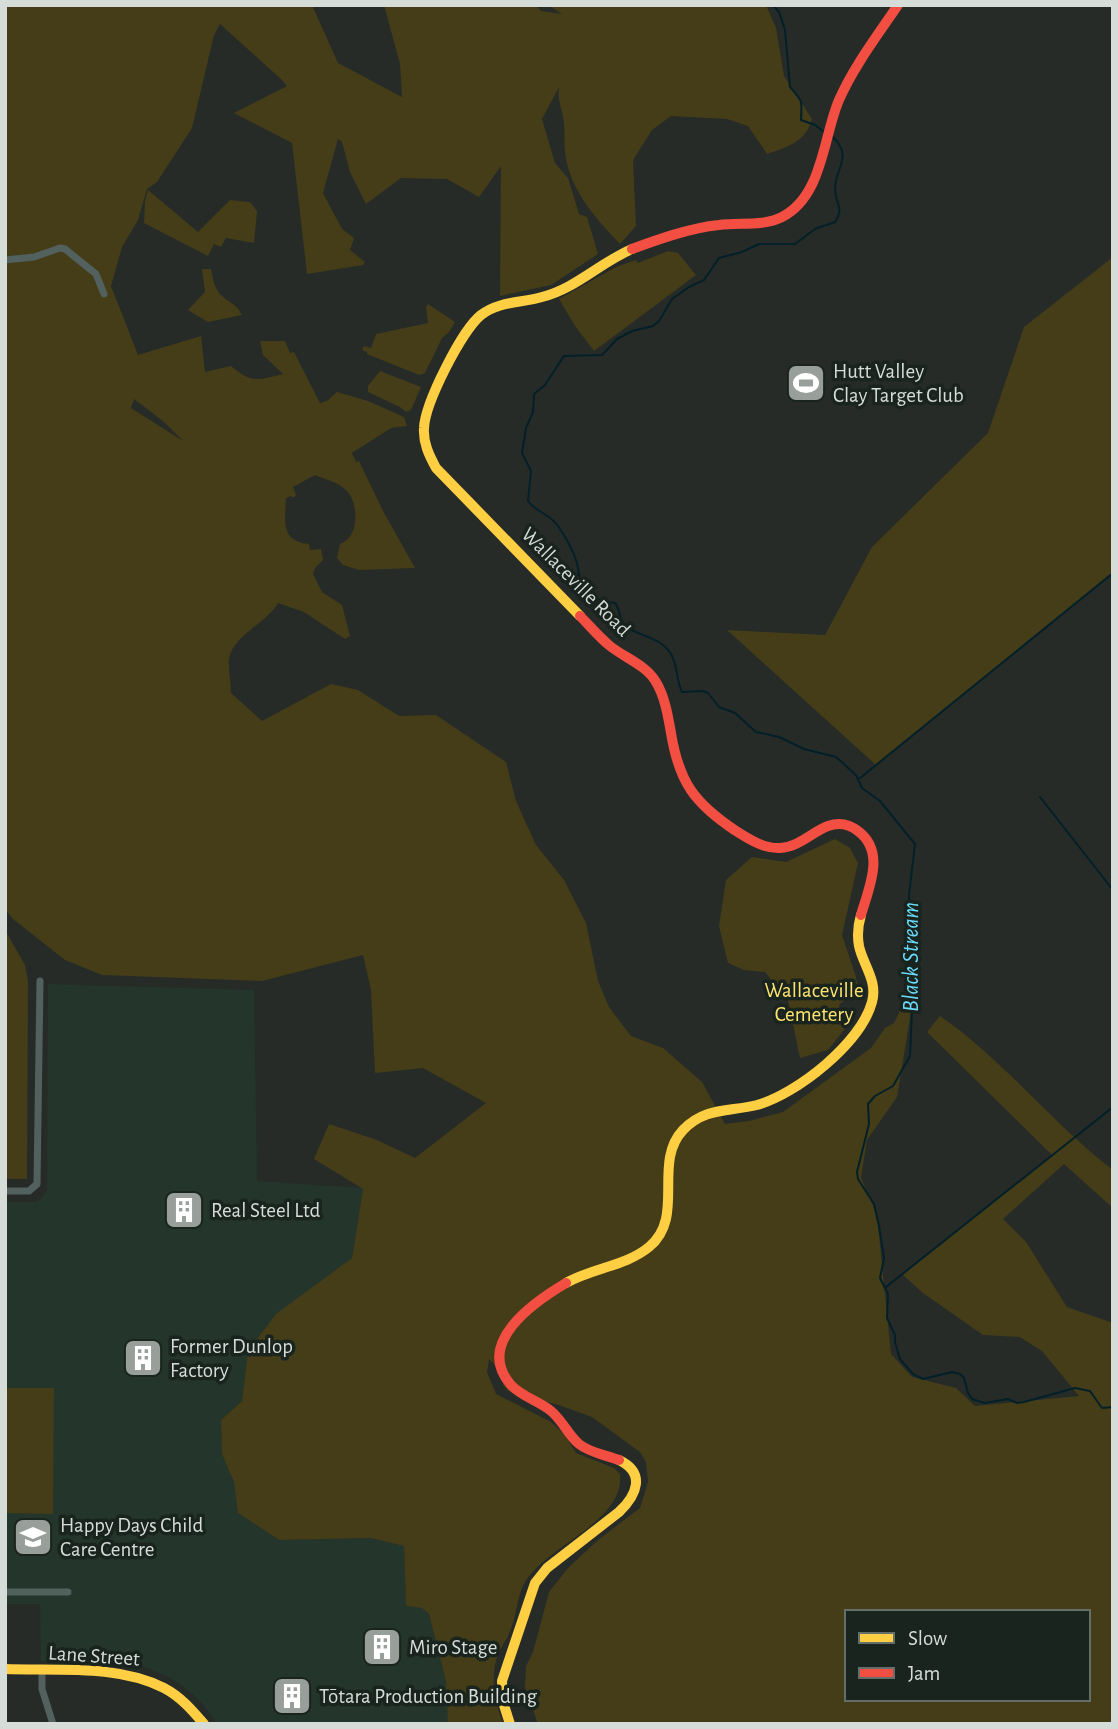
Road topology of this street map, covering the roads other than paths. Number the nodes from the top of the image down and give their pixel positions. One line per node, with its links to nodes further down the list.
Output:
1 (898, 5): 12 (street, Wallaceville Road)
2 (5, 260): 3 (street)
3 (104, 294)
4 (40, 981): 5 (street)
5 (5, 1191)
6 (5, 1592): 7 (street)
7 (68, 1592)
8 (5, 1669): 9 (street, Lane Street)
9 (42, 1672): 10 (street); 11 (street, Lane Street)
10 (53, 1724)
11 (204, 1724)
12 (510, 1724)

